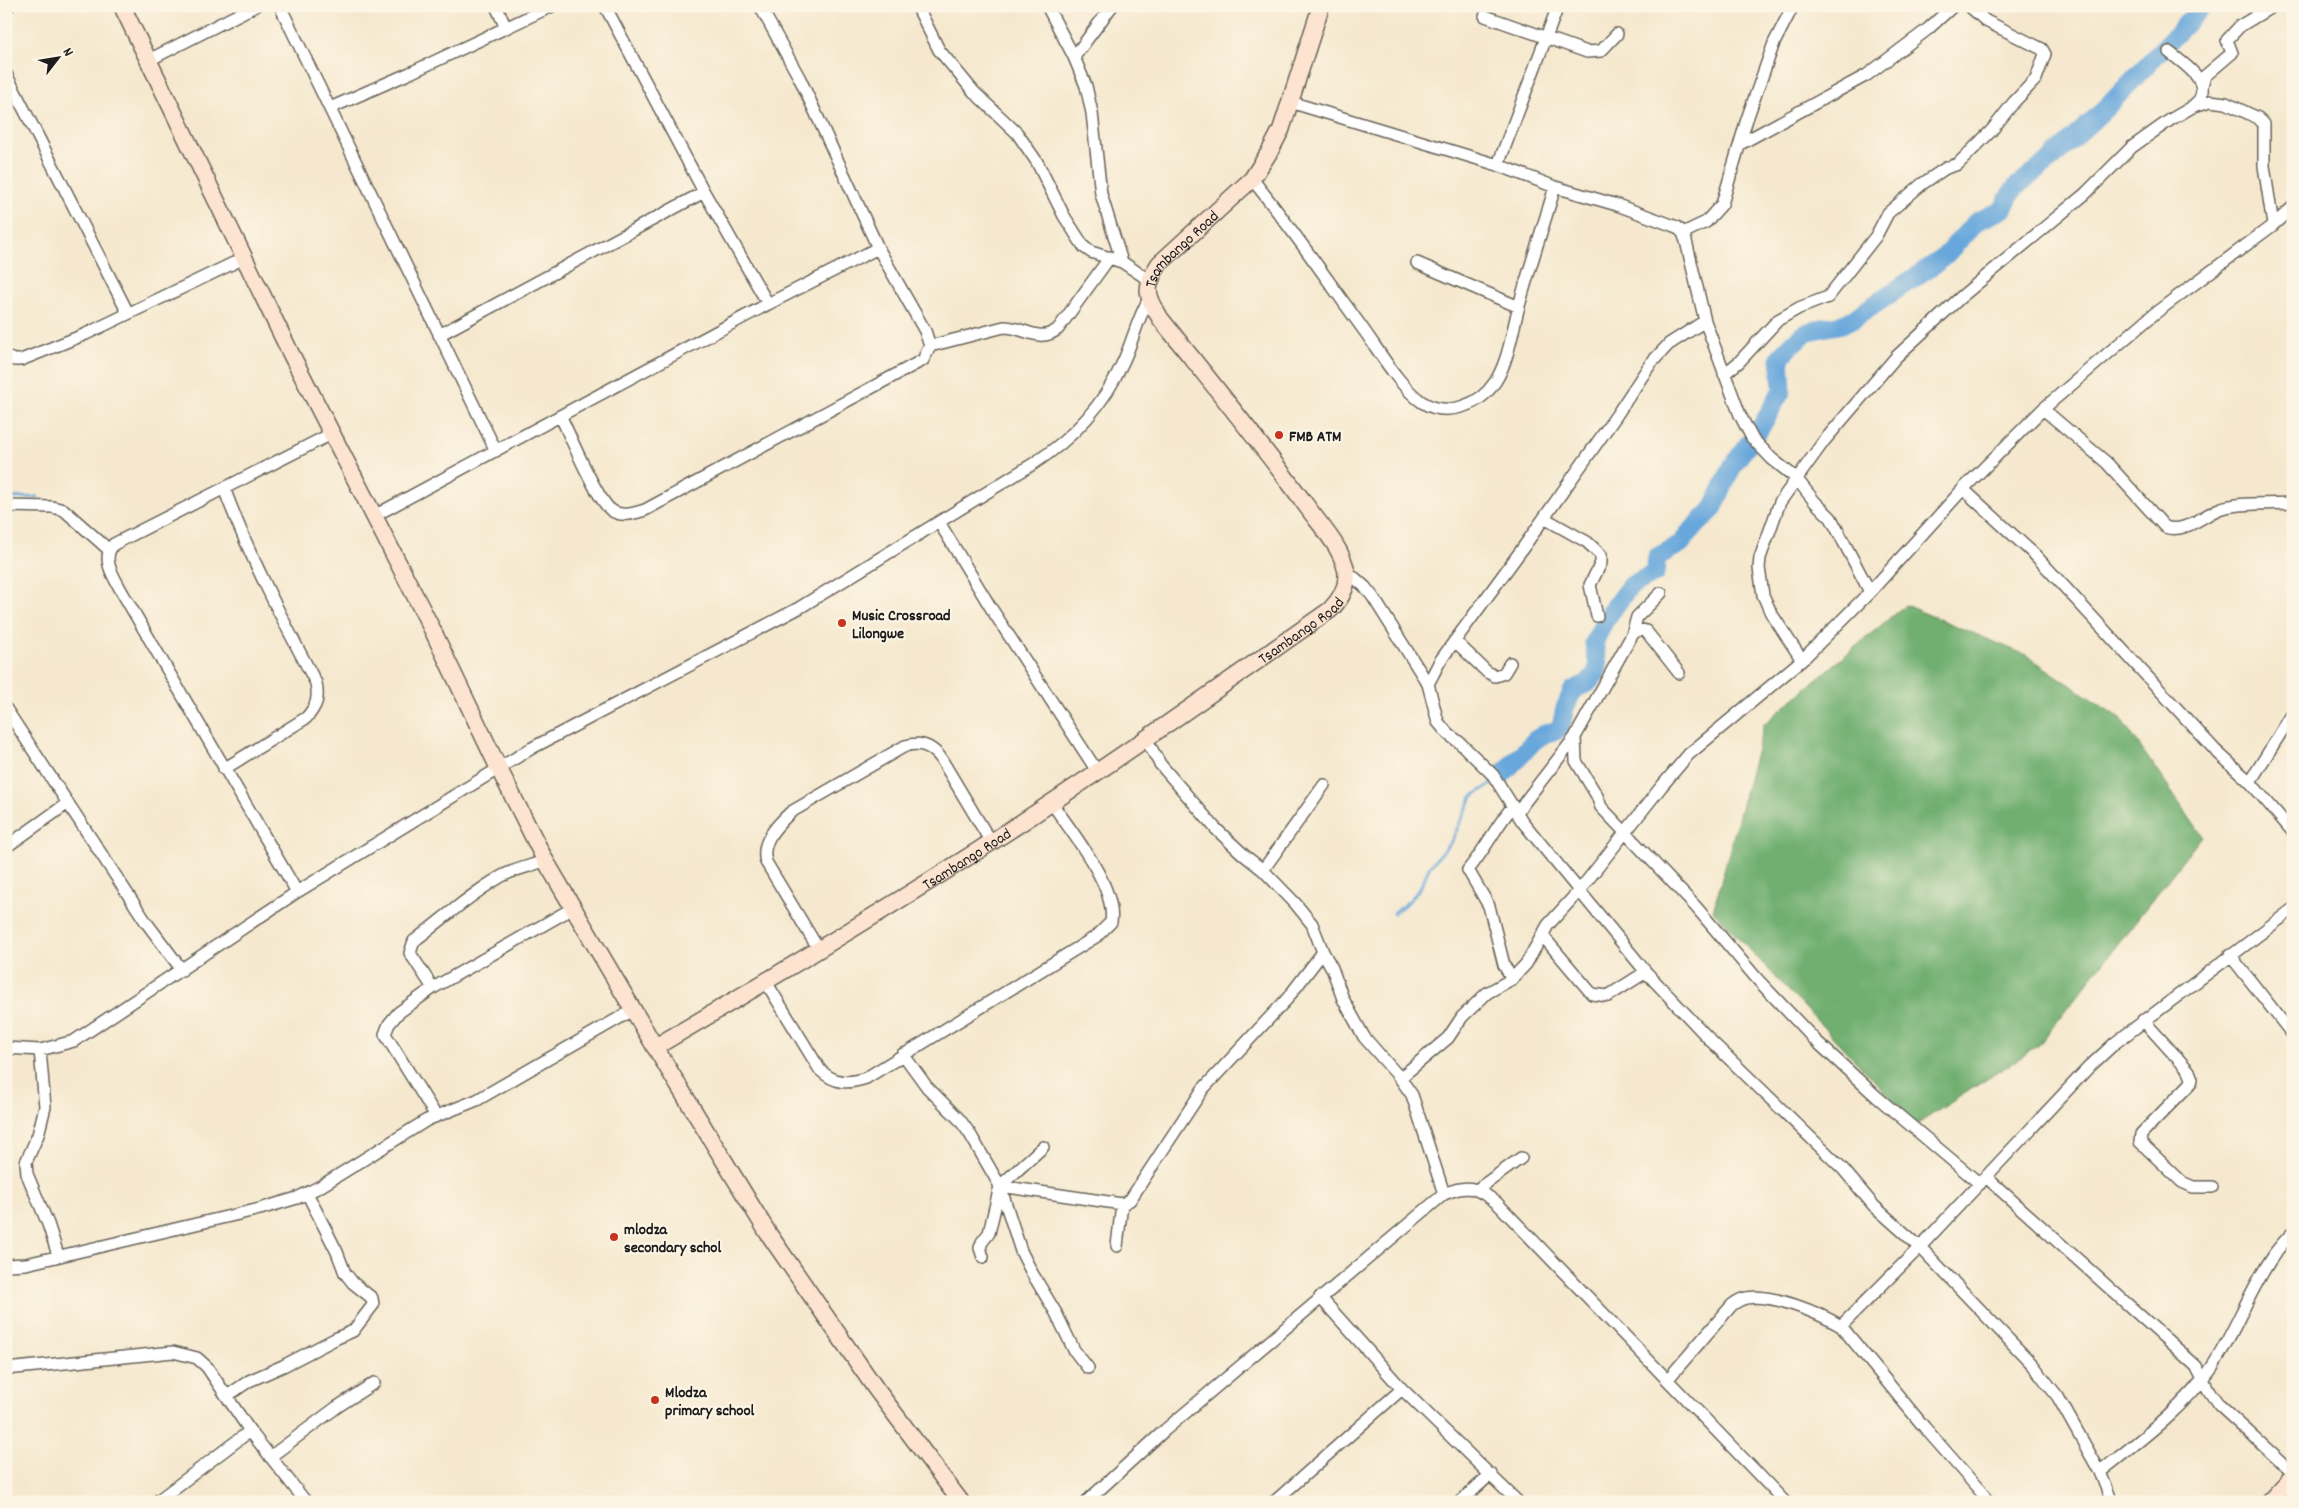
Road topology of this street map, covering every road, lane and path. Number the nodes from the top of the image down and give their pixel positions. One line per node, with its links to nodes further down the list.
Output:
1 (122, 6): 23 (street)
2 (255, 6): 23 (street)
3 (280, 6): 28 (street)
4 (496, 6): 18 (street)
5 (552, 6): 18 (street)
6 (605, 6): 33 (street)
7 (760, 6): 37 (street)
8 (917, 6): 38 (street)
9 (1047, 6): 22 (street)
10 (1112, 6): 22 (street)
11 (1321, 6): 26 (street, Tsambango Road)
12 (1558, 6): 20 (street)
13 (1793, 6): 29 (street)
14 (1953, 6): 29 (street)
15 (1969, 6): 51 (street)
16 (2273, 6): 25 (street)
17 (1485, 16): 20 (street)
18 (506, 28): 28 (street)
19 (1617, 34): 20 (street)
20 (1546, 38): 30 (street)
21 (2169, 52): 25 (street)
22 (1074, 57): 40 (street)
23 (149, 60): 39 (street)
24 (6, 74): 46 (street)
25 (2202, 85): 27 (street)
26 (1290, 102): 30 (street); 31 (street, Tsambango Road)
27 (2194, 106): 35 (street); 56 (street)
28 (330, 108): 48 (street)
29 (1740, 144): 36 (street)
30 (1498, 165): 32 (street)
31 (1252, 179): 42 (street, Tsambango Road); 45 (street)
32 (1556, 187): 36 (street); 45 (street)
33 (704, 192): 44 (street); 48 (street)
34 (2291, 214): 35 (street)
35 (2273, 225): 52 (street)
36 (1683, 233): 47 (street)
37 (878, 248): 44 (street); 49 (street)
38 (1110, 257): 40 (street); 49 (street)
39 (244, 258): 46 (street); 54 (street)
40 (1122, 262): 42 (street)
41 (1417, 263): 45 (street)
42 (1149, 280): 43 (street, Tsambango Road)
43 (1149, 299): 63 (street); 65 (street, Tsambango Road)
44 (768, 304): 53 (street)
45 (1518, 307)
46 (128, 313): 50 (street)
47 (1705, 321): 51 (street); 62 (street)
48 (439, 335): 55 (street)
49 (930, 346): 53 (street)
50 (6, 357)
51 (1724, 374): 56 (street)
52 (2043, 409): 58 (street); 59 (street)
53 (561, 417): 55 (street)
54 (332, 433): 57 (street); 61 (street)
55 (496, 451): 61 (street)
56 (1796, 478): 67 (street); 71 (street)
57 (224, 488): 64 (street); 79 (street)
58 (1963, 488): 67 (street); 82 (street)
59 (2293, 503)
60 (6, 506): 64 (street)
61 (374, 516): 80 (street)
62 (1544, 518): 68 (street); 70 (street)
63 (939, 522): 80 (street); 81 (street)
64 (108, 549): 79 (street)
65 (1346, 570): 74 (street); 78 (street, Tsambango Road)
66 (1661, 592): 69 (street)
67 (1870, 592): 71 (street)
68 (1597, 616)
69 (1632, 635): 73 (street); 77 (street)
70 (1454, 641): 72 (street); 74 (street)
71 (1802, 660): 87 (street)
72 (1510, 663)
73 (1680, 673)
74 (1428, 684): 86 (street)
75 (6, 709): 85 (street)
76 (2293, 713): 82 (street)
77 (1575, 737): 86 (street); 87 (street)
78 (1146, 739): 81 (street, Tsambango Road); 92 (street)
79 (224, 769): 94 (street)
80 (499, 770): 91 (street); 94 (street)
81 (1097, 771): 84 (street, Tsambango Road)
82 (2250, 782): 88 (street)
83 (1324, 785): 92 (street)
84 (1051, 802): 89 (street, Tsambango Road); 112 (street)
85 (68, 804): 90 (street); 101 (street)
86 (1515, 809): 93 (street); 103 (street)
87 (1624, 832): 93 (street); 117 (street)
88 (2293, 832)
89 (991, 842): 98 (street, Tsambango Road); 98 (street)
90 (6, 847)
91 (545, 860): 95 (street); 105 (street)
92 (1263, 870): 99 (street)
93 (1579, 891): 97 (street); 102 (street)
94 (297, 892): 101 (street)
95 (573, 908): 105 (street); 106 (street)
96 (2293, 909): 100 (street)
97 (1542, 935): 102 (street); 103 (street)
98 (819, 950): 104 (street, Tsambango Road)
99 (1324, 952): 113 (street); 123 (street)
100 (2230, 955): 107 (street); 108 (street)
101 (182, 970): 111 (street)
102 (1646, 972): 126 (street)
103 (1512, 979): 113 (street)
104 (766, 982): 109 (street, Tsambango Road); 112 (street)
105 (433, 988): 114 (street)
106 (633, 1010): 109 (street); 114 (street)
107 (2143, 1020): 117 (street); 119 (street)
108 (2293, 1035)
109 (655, 1047): 146 (street)
110 (6, 1048): 111 (street)
111 (40, 1050): 127 (street)
112 (903, 1054): 118 (street)
113 (1400, 1078): 122 (street)
114 (436, 1116): 121 (street)
115 (1043, 1147): 118 (street)
116 (1521, 1158): 120 (street)
117 (1983, 1181): 126 (street); 134 (street)
118 (1000, 1186): 123 (street); 128 (street); 132 (street)
119 (2212, 1187)
120 (1478, 1189): 122 (street); 135 (street)
121 (307, 1193): 127 (street); 138 (street)
122 (1444, 1194): 130 (street)
123 (1122, 1204): 125 (street)
124 (2293, 1232): 134 (street)
125 (1117, 1246)
126 (1920, 1247): 131 (street); 141 (street)
127 (58, 1255): 129 (street)
128 (983, 1257)
129 (6, 1266)
130 (1320, 1297): 137 (street); 147 (street)
131 (1841, 1326): 135 (street); 152 (street)
132 (1088, 1368)
133 (6, 1369): 138 (street)
134 (2203, 1378): 141 (street); 143 (street)
135 (1668, 1379): 151 (street)
136 (374, 1383): 140 (street)
137 (1402, 1389): 142 (street); 148 (street)
138 (227, 1396): 139 (street)
139 (250, 1431): 140 (street); 144 (street)
140 (270, 1457): 145 (street)
141 (2100, 1472): 153 (street)
142 (1491, 1474): 149 (street); 150 (street)
143 (2293, 1474): 154 (street)
144 (156, 1502)
145 (306, 1502)
146 (961, 1502)
147 (1086, 1502)
148 (1274, 1502)
149 (1460, 1502)
150 (1518, 1502)
151 (1785, 1502)
152 (1990, 1502)
153 (2112, 1502)
154 (2269, 1502)

